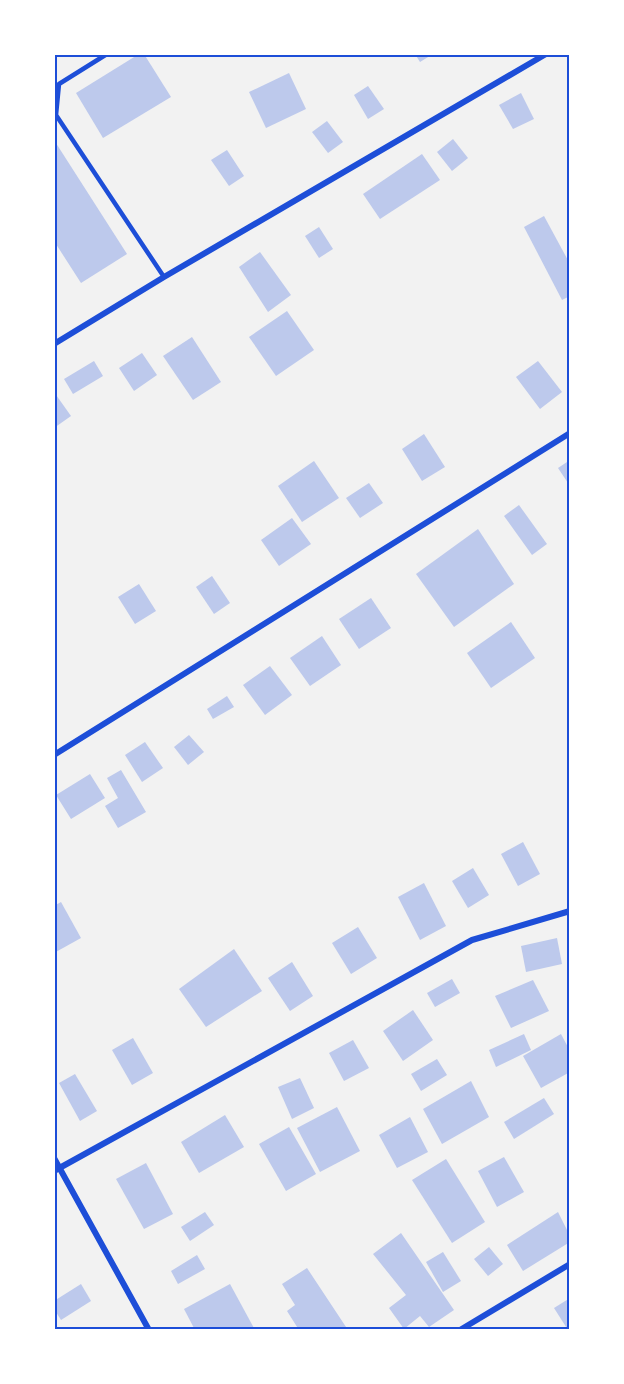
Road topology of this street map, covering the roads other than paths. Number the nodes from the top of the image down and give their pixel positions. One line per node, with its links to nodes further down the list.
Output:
1 (107, 54): 3 (lane)
2 (546, 54): 3 (street)
3 (164, 277): 4 (street)
4 (54, 344)
5 (570, 433): 6 (street)
6 (54, 755)
7 (570, 911): 9 (street)
8 (54, 1158): 9 (street)
9 (57, 1169): 11 (street)
10 (570, 1264): 12 (street)
11 (149, 1330)
12 (460, 1330)

